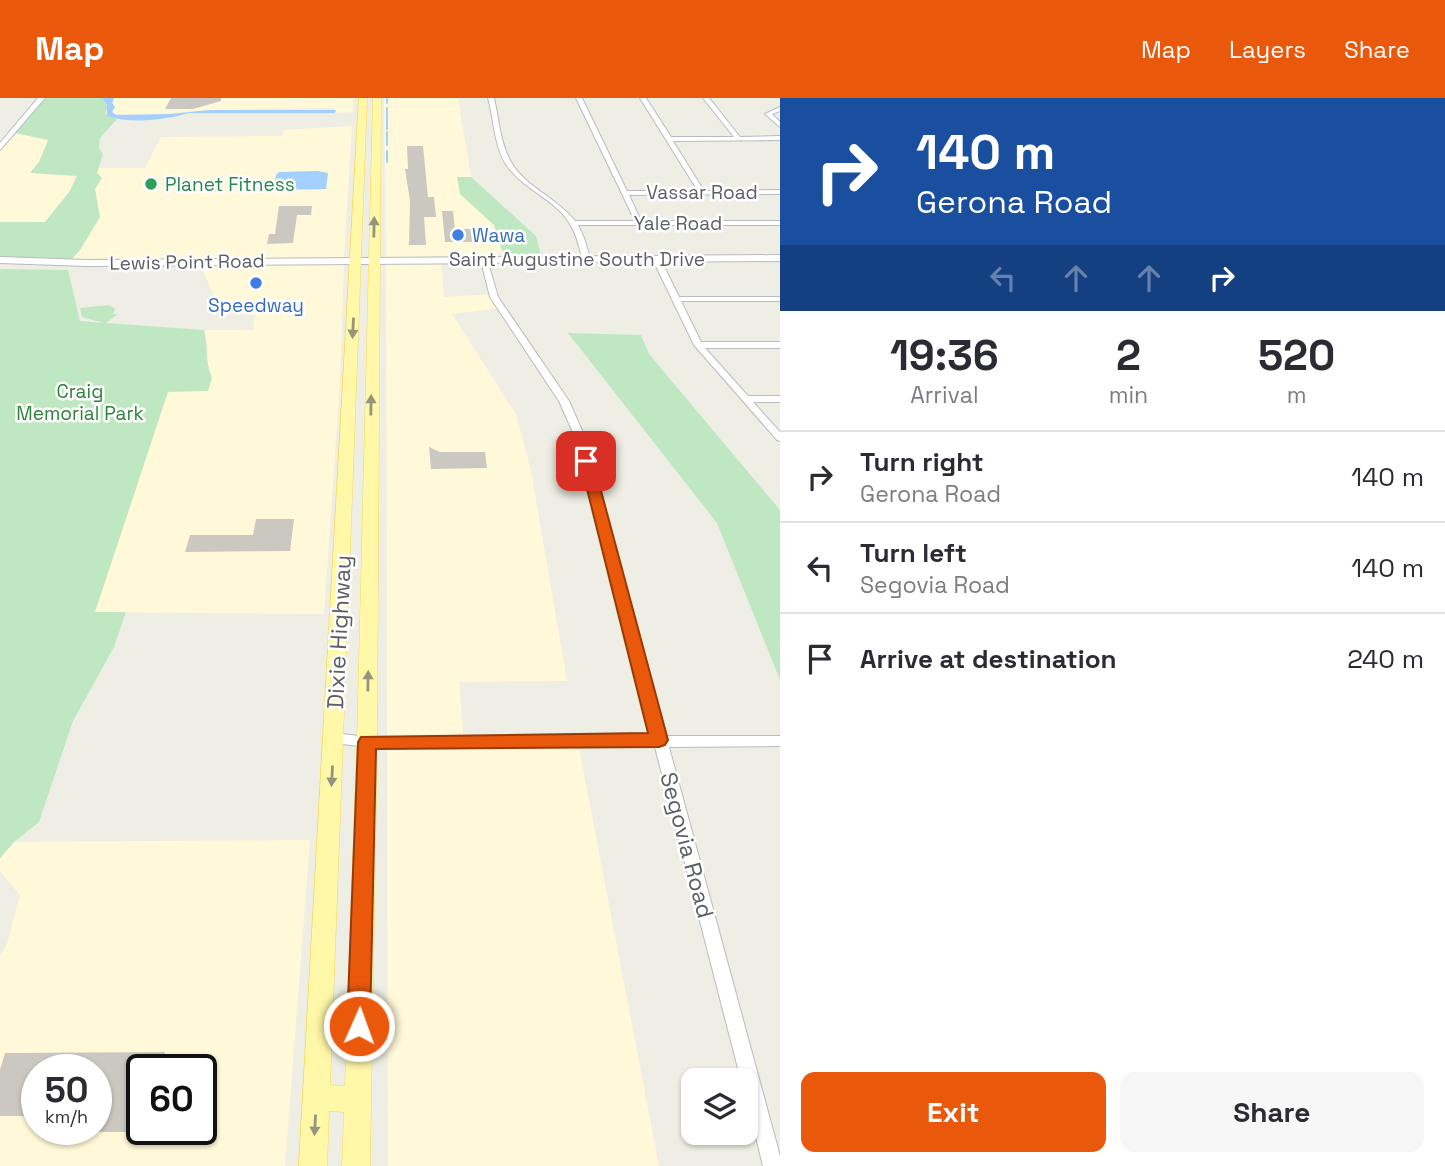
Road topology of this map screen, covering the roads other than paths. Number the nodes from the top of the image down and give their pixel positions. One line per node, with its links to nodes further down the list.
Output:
1 (42, 98): 13 (main road)
2 (363, 98): 14 (main road, Dixie Highway)
3 (377, 98): 15 (main road, Dixie Highway)
4 (491, 98): 19 (street)
5 (579, 98): 18 (street)
6 (643, 98): 12 (street)
7 (706, 98): 10 (street)
8 (780, 109): 9 (street)
9 (780, 125)
10 (738, 138): 11 (street); 12 (street)
11 (780, 138)
12 (668, 139): 16 (street)
13 (0, 148)
14 (361, 148): 15 (street); 27 (main road, Dixie Highway)
15 (376, 148): 27 (main road, Dixie Highway, one-way to 15)
16 (702, 192): 17 (street, Vassar Road); 18 (street, Vassar Road)
17 (780, 192)
18 (625, 193): 20 (street)
19 (576, 223): 20 (street, Yale Road); 22 (street)
20 (639, 223): 21 (street, Yale Road)
21 (780, 223)
22 (586, 258): 23 (street, Saint Augustine South Drive); 25 (street, Saint Augustine South Drive)
23 (656, 258): 24 (street, Saint Augustine South Drive); 28 (street)
24 (780, 258)
25 (483, 259): 27 (street, Saint Augustine South Drive); 38 (street, Segovia Road)
26 (0, 260): 27 (street, Lewis Point Road)
27 (364, 260): 35 (main road, Dixie Highway, one-way to 35); 36 (main road, Dixie Highway, one-way to 27)
28 (676, 299): 29 (street); 30 (street)
29 (780, 299)
30 (698, 345): 31 (street); 32 (street)
31 (780, 345)
32 (744, 399): 33 (street); 34 (street)
33 (780, 399)
34 (780, 438)
35 (348, 439): 36 (main road); 37 (main road, Dixie Highway)
36 (371, 439): 40 (main road, Dixie Highway, one-way to 36)
37 (334, 738): 40 (street); 41 (main road, Dixie Highway, one-way to 41)
38 (659, 740): 39 (street); 40 (street); 45 (street, Segovia Road)
39 (780, 741)
40 (367, 742): 42 (main road, Dixie Highway)
41 (316, 1097): 42 (main road); 43 (main road, Dixie Highway, one-way to 43)
42 (357, 1100): 44 (main road, Dixie Highway)
43 (313, 1166)
44 (356, 1166)
45 (773, 1166)

